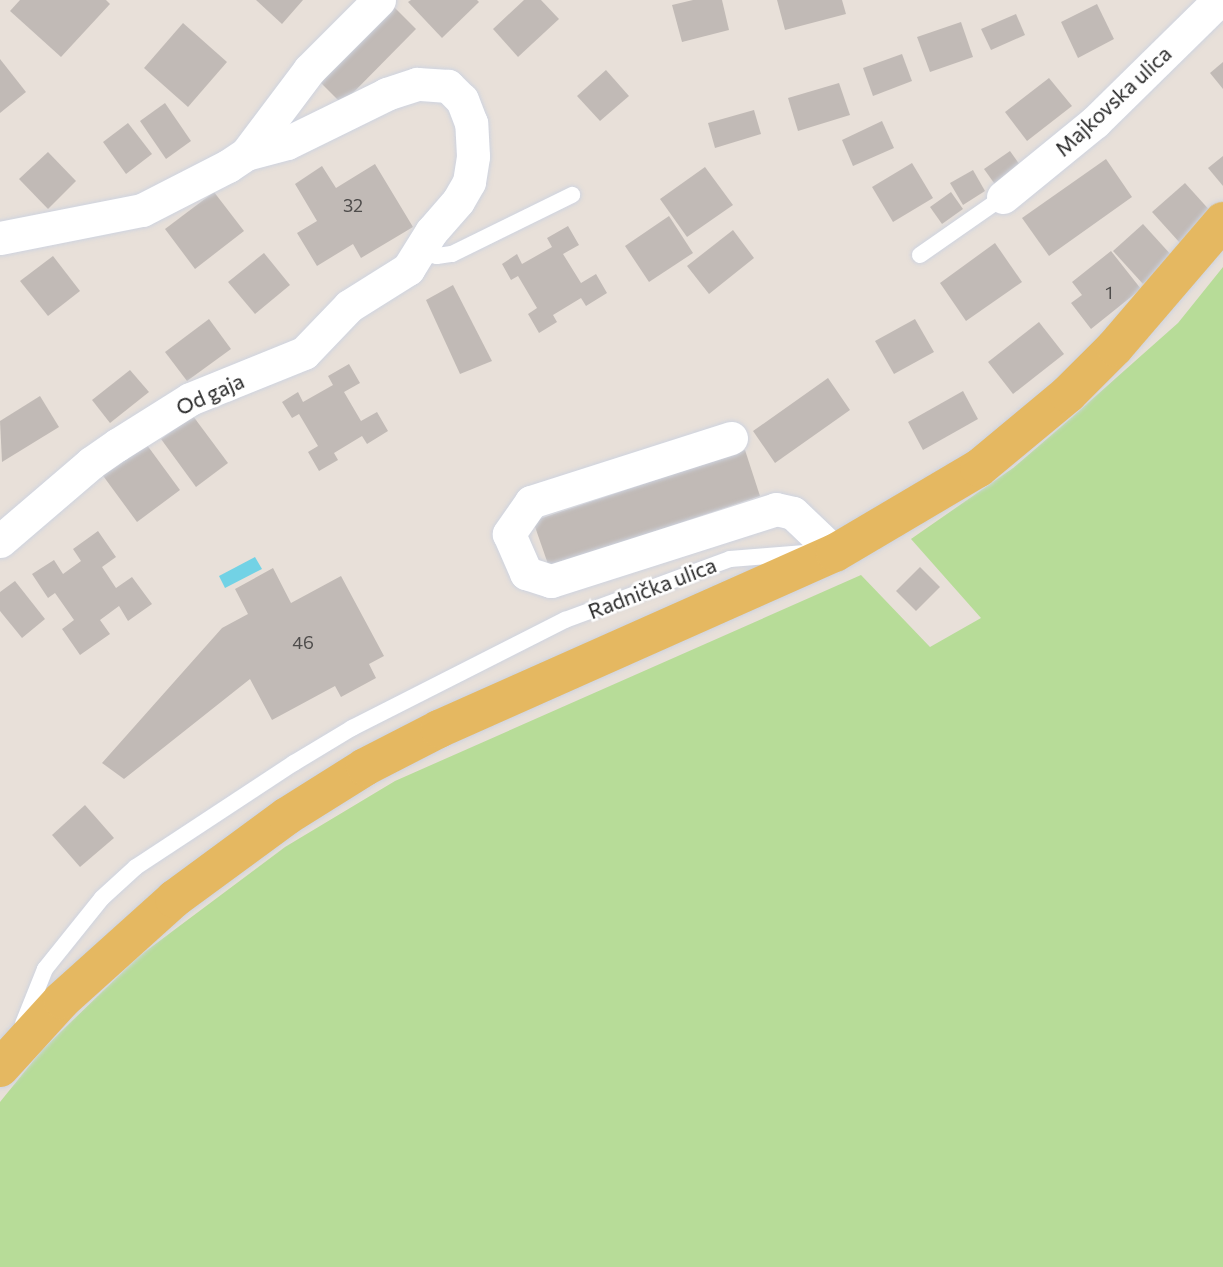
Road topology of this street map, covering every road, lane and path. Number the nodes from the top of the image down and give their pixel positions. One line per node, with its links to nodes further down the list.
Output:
1 (379, 0): 3 (street)
2 (1219, 0): 5 (street, Majkovska ulica)
3 (246, 154): 7 (street); 8 (street, Od gaja)
4 (572, 195): 8 (lane)
5 (1003, 197): 9 (lane)
6 (1223, 221): 12 (main road)
7 (0, 238)
8 (420, 253): 11 (street, Od gaja)
9 (920, 255)
10 (732, 438): 12 (street, Radnička ulica)
11 (0, 541)
12 (835, 553): 13 (main road)
13 (5, 1062)

